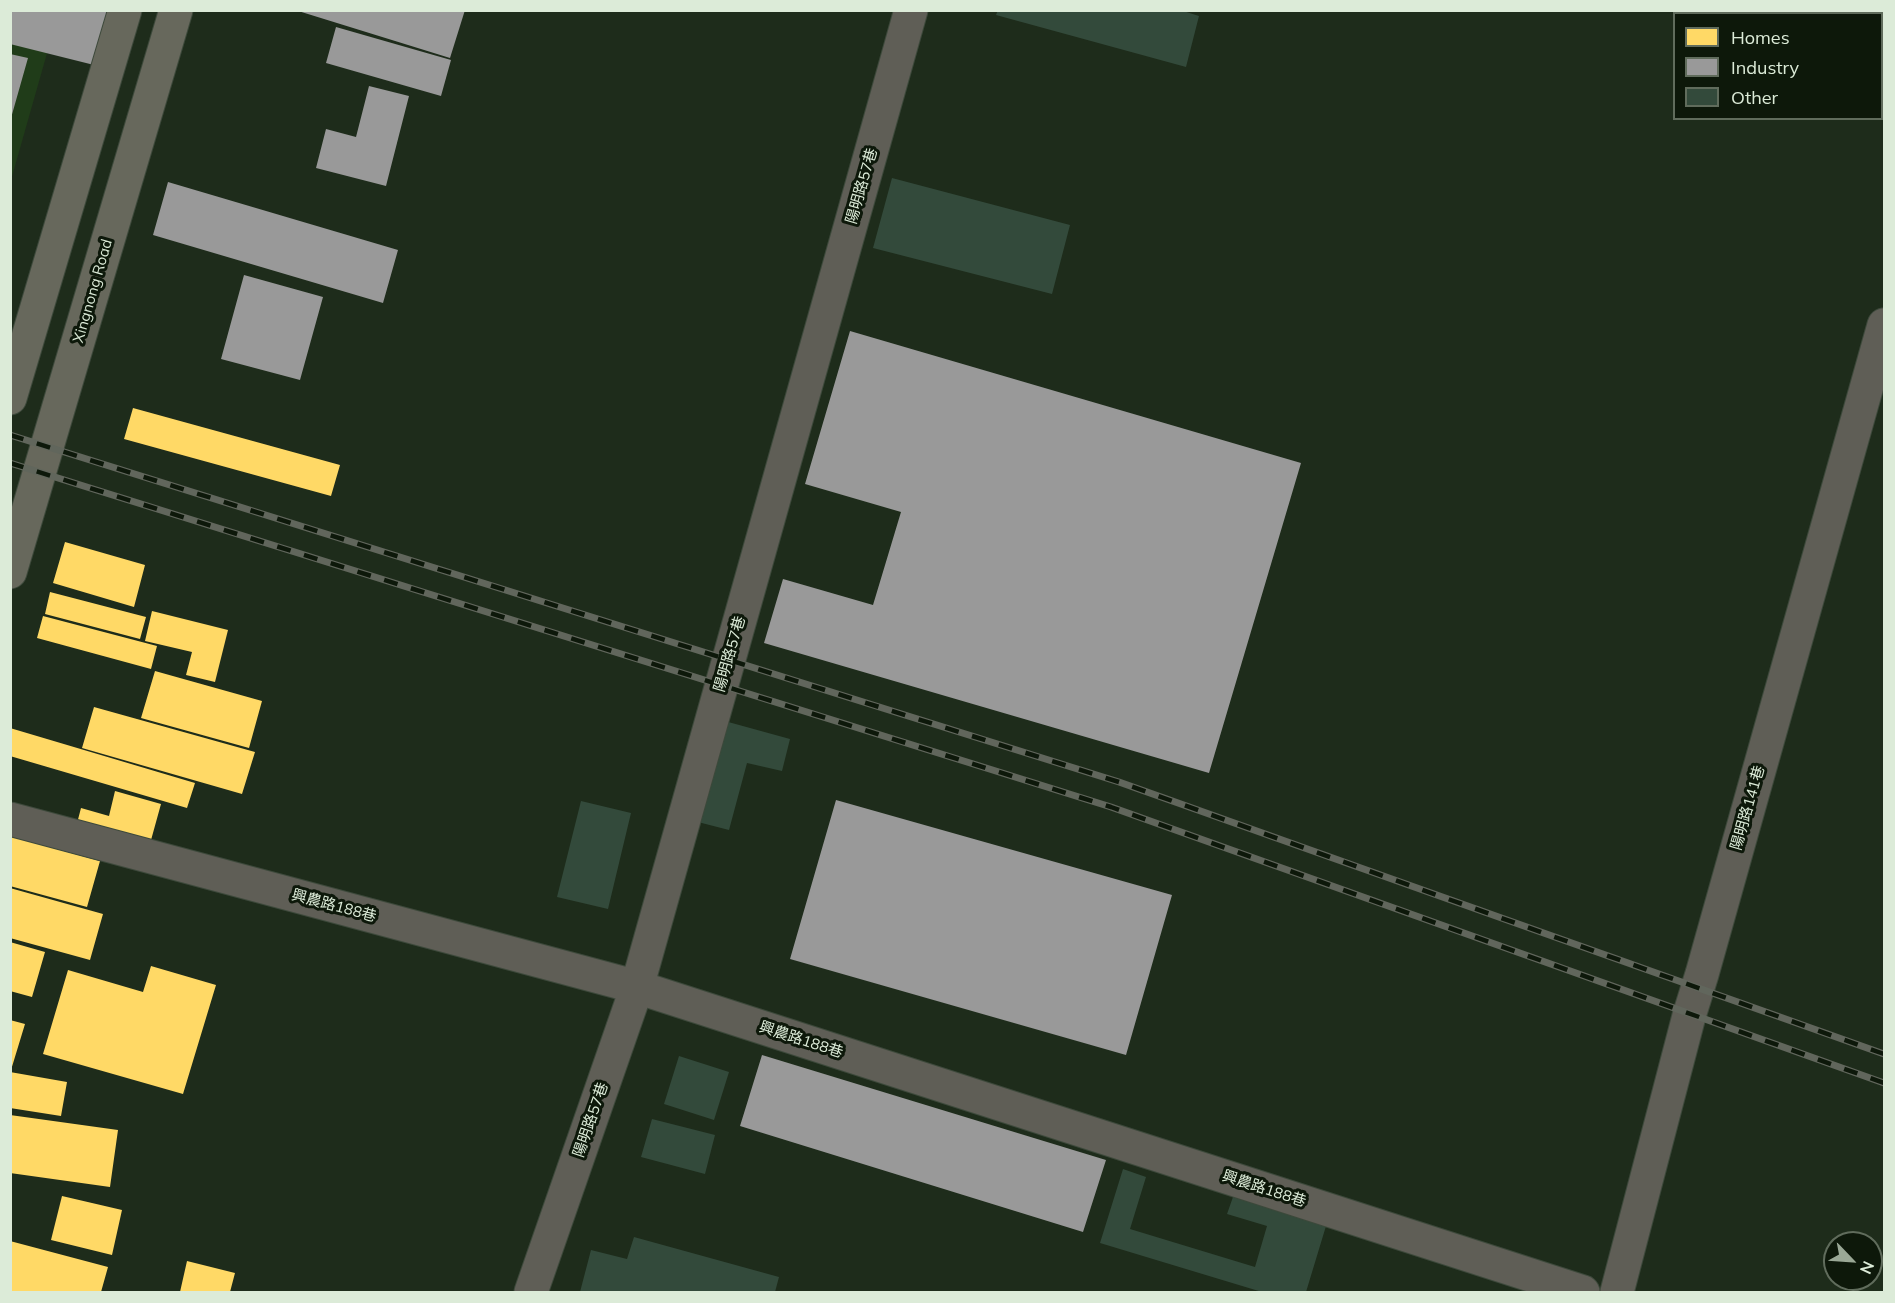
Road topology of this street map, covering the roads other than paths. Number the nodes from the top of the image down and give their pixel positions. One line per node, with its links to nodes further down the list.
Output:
1 (125, 10): 5 (main road)
2 (176, 10): 6 (main road, Xingnong Road)
3 (911, 10): 8 (lane, 陽明路57巷)
4 (1884, 325): 11 (lane, 陽明路141巷)
5 (10, 398)
6 (10, 572)
7 (10, 819): 8 (lane, 興農路188巷)
8 (637, 987): 9 (lane, 陽明路57巷); 10 (lane, 興農路188巷)
9 (531, 1293)
10 (1583, 1293)
11 (1617, 1293)

